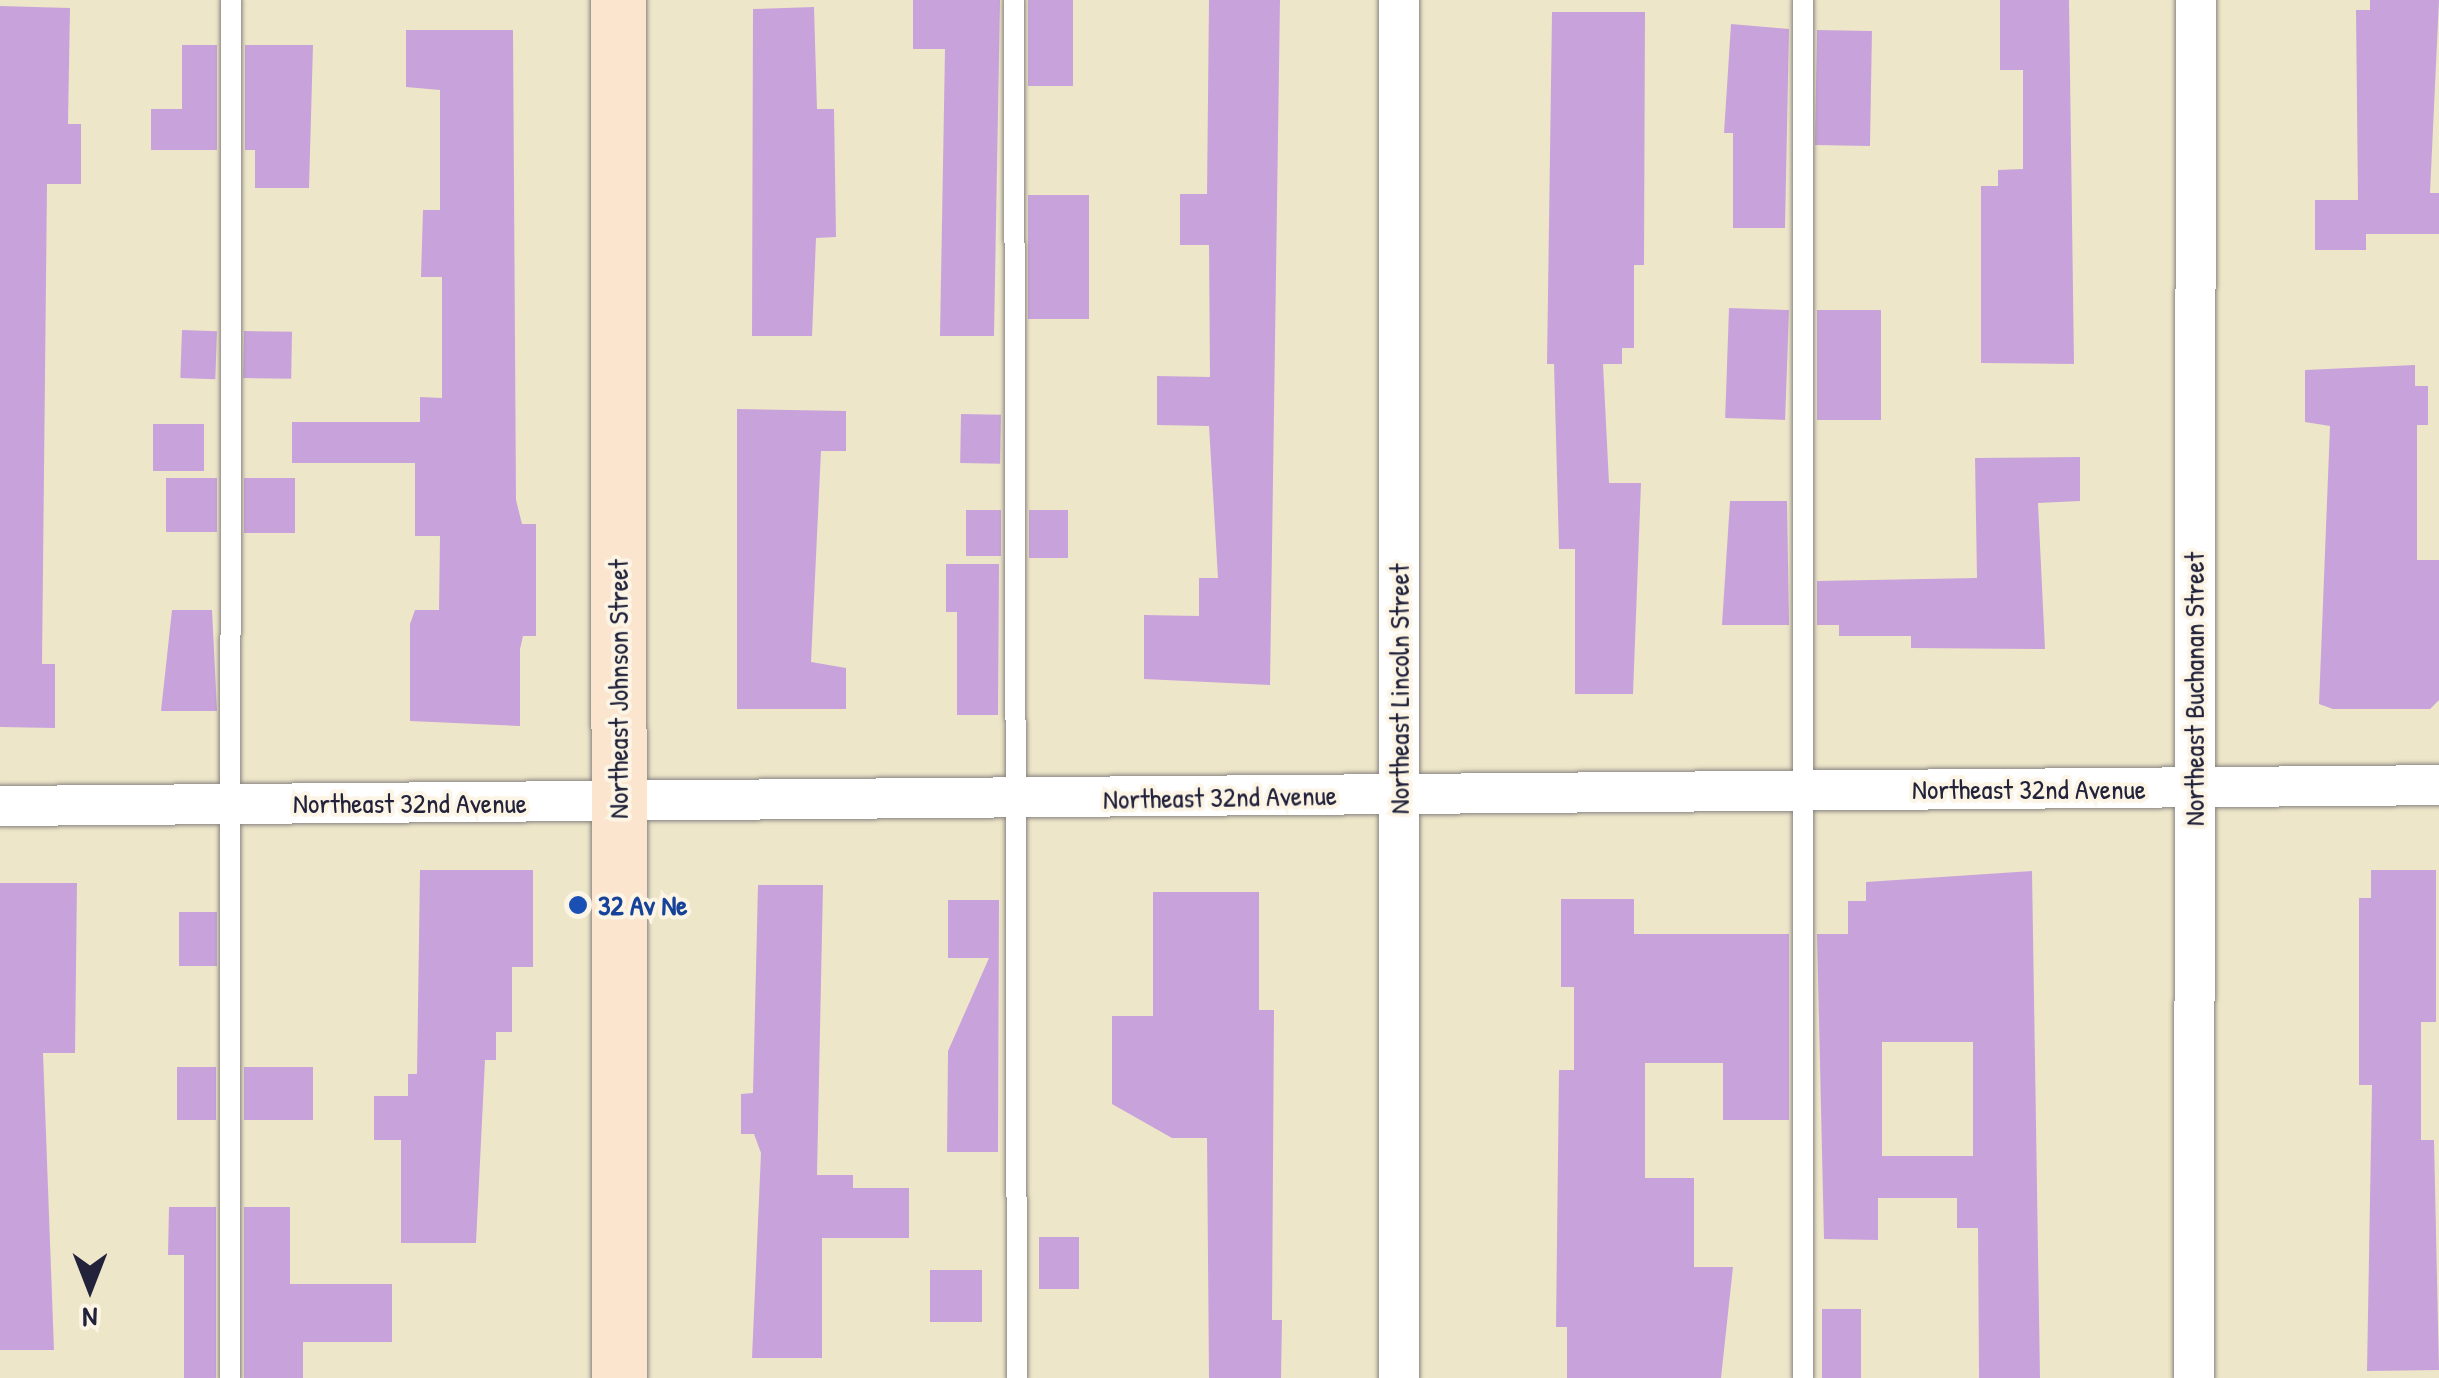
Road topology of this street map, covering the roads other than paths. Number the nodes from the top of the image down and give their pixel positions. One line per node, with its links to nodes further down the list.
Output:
1 (231, 0): 12 (lane)
2 (618, 0): 13 (street, Northeast Johnson Street)
3 (1014, 0): 11 (lane)
4 (1399, 0): 10 (street, Northeast Lincoln Street)
5 (1803, 0): 8 (lane)
6 (2196, 0): 9 (street, Northeast Buchanan Street)
7 (2439, 785): 9 (street, Northeast 32nd Avenue)
8 (1804, 789): 9 (street, Northeast 32nd Avenue); 10 (street, Northeast 32nd Avenue); 19 (lane)
9 (2195, 789): 20 (street, Northeast Buchanan Street)
10 (1399, 795): 11 (street, Northeast 32nd Avenue); 18 (street, Northeast Lincoln Street)
11 (1022, 800): 13 (street, Northeast 32nd Avenue); 17 (lane)
12 (230, 802): 13 (street, Northeast 32nd Avenue); 14 (street, Northeast 32nd Avenue); 15 (lane)
13 (618, 803): 16 (street, Northeast Johnson Street)
14 (0, 806)
15 (230, 1378)
16 (619, 1378)
17 (1017, 1378)
18 (1399, 1378)
19 (1803, 1378)
20 (2194, 1378)

